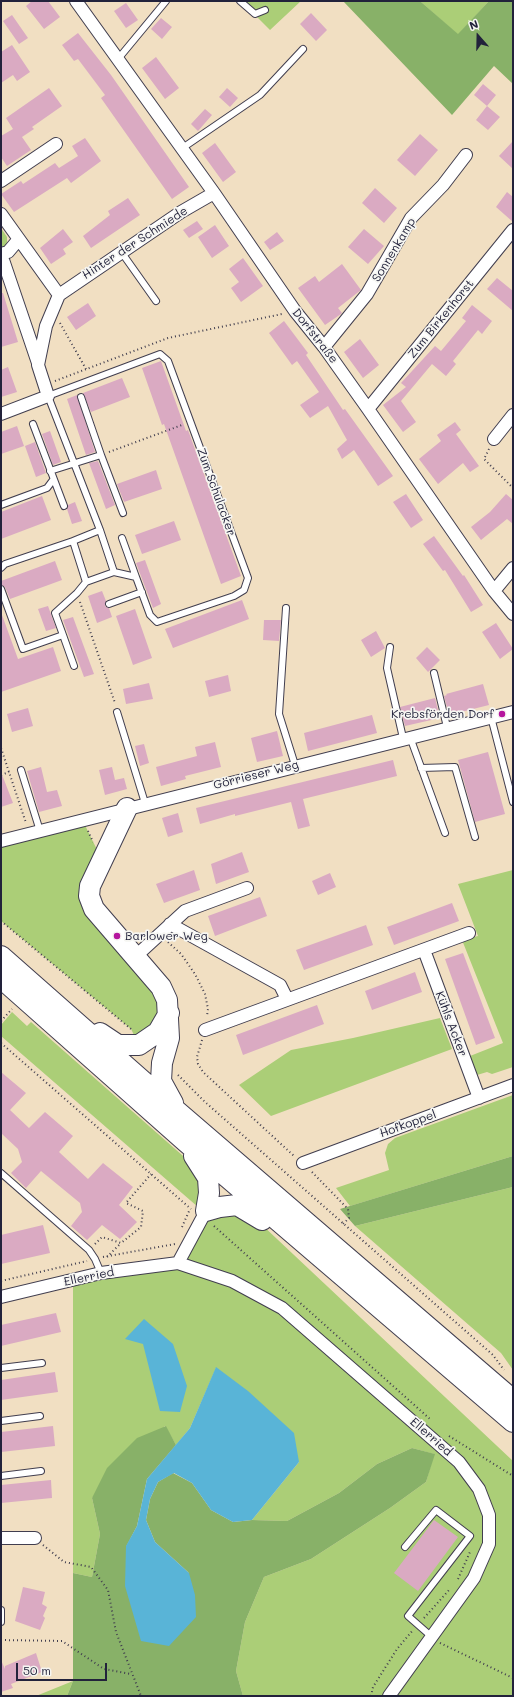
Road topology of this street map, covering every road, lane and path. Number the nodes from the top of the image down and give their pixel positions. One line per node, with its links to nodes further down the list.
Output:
1 (76, 1): 6 (street, Dorfstraße)
2 (166, 1): 6 (lane)
3 (240, 1): 4 (lane)
4 (265, 10)
5 (304, 49): 8 (lane)
6 (118, 58): 8 (street, Dorfstraße)
7 (56, 144): 10 (street)
8 (181, 149): 11 (street, Dorfstraße)
9 (466, 155): 21 (street, Sonnenkamp)
10 (1, 181)
11 (214, 193): 15 (street, Hinter der Schmiede); 20 (street, Dorfstraße)
12 (1, 214): 14 (street)
13 (513, 230): 26 (street, Zum Birkenhorst)
14 (19, 239): 16 (street); 17 (street)
15 (122, 253): 17 (street, Hinter der Schmiede); 18 (lane)
16 (1, 254): 22 (street)
17 (59, 295): 19 (street)
18 (156, 301)
19 (53, 311): 22 (street); 23 (path)
20 (295, 311): 21 (street, Dorfstraße); 23 (path)
21 (324, 347): 26 (street, Dorfstraße)
22 (38, 365): 24 (street)
23 (86, 369): 24 (path)
24 (45, 391): 27 (street, Zum Schulacker); 29 (lane, Zum Schulacker); 33 (lane)
25 (81, 397): 32 (lane)
26 (368, 409): 49 (street, Dorfstraße)
27 (1, 414)
28 (513, 415): 31 (street)
29 (190, 421): 32 (path); 50 (lane, Zum Schulacker)
30 (33, 424): 34 (lane)
31 (494, 439): 36 (path)
32 (101, 455): 33 (lane); 39 (lane)
33 (74, 464): 34 (lane); 40 (lane)
34 (50, 471): 35 (lane)
35 (53, 480): 37 (lane); 38 (lane)
36 (513, 488)
37 (1, 504)
38 (64, 506)
39 (123, 513)
40 (100, 530): 42 (lane); 45 (lane)
41 (122, 538): 46 (lane, Zum Schulacker)
42 (73, 541): 43 (lane); 47 (lane)
43 (1, 568)
44 (513, 568): 49 (street)
45 (114, 572): 46 (lane); 47 (lane)
46 (136, 577): 50 (lane, Zum Schulacker)
47 (86, 582): 51 (lane)
48 (1, 589): 55 (lane)
49 (494, 591): 54 (street, Dorfstraße)
50 (142, 592): 52 (lane)
51 (77, 593): 55 (lane); 60 (path)
52 (109, 604)
53 (286, 608): 65 (lane)
54 (513, 614)
55 (63, 635): 57 (lane)
56 (390, 647): 63 (lane)
57 (74, 666)
58 (434, 673): 62 (lane)
59 (513, 711): 61 (street, Görrieser Weg)
60 (117, 712): 71 (lane)
61 (490, 717): 62 (street, Görrieser Weg); 70 (lane)
62 (447, 727): 63 (street, Görrieser Weg)
63 (406, 737): 65 (street, Görrieser Weg); 66 (lane)
64 (1, 748): 68 (path)
65 (295, 765): 71 (street, Görrieser Weg)
66 (421, 768): 74 (lane); 75 (lane)
67 (20, 770): 73 (lane)
68 (10, 772): 69 (path); 73 (path)
69 (1, 774)
70 (513, 802)
71 (136, 806): 72 (street, Görrieser Weg); 77 (highway)
72 (82, 819): 73 (street, Görrieser Weg); 77 (path)
73 (35, 832): 76 (street, Görrieser Weg)
74 (446, 832)
75 (475, 837)
76 (1, 841)
77 (102, 860): 85 (highway)
78 (247, 888): 80 (street)
79 (1, 921): 94 (path)
80 (170, 924): 82 (street); 87 (street)
81 (469, 934): 83 (street)
82 (159, 935): 85 (street); 92 (path)
83 (424, 950): 87 (street); 97 (street, Kühls Acker)
84 (1, 956): 89 (highway)
85 (136, 956): 90 (highway)
86 (1, 978): 99 (highway)
87 (286, 999): 92 (street)
88 (12, 1009): 91 (path)
89 (65, 1011): 94 (highway); 98 (highway)
90 (169, 1013): 94 (highway); 98 (highway)
91 (1, 1021)
92 (205, 1030): 100 (path)
93 (1, 1043): 102 (path)
94 (139, 1045)
95 (174, 1071): 104 (path)
96 (513, 1085): 97 (street, Hofkoppel)
97 (479, 1098): 100 (street, Hofkoppel)
98 (178, 1112): 119 (highway)
99 (186, 1142): 103 (highway); 109 (highway)
100 (303, 1163): 104 (path)
101 (1, 1173): 108 (lane)
102 (151, 1174): 103 (path); 106 (path)
103 (200, 1212): 105 (path); 109 (highway); 112 (street); 122 (path)
104 (343, 1224): 118 (path)
105 (182, 1229)
106 (120, 1243): 108 (path); 110 (path)
107 (175, 1244): 110 (path)
108 (89, 1250): 110 (path); 111 (lane)
109 (316, 1254): 123 (highway)
110 (108, 1257): 111 (path)
111 (95, 1259): 113 (lane); 114 (path)
112 (178, 1263): 113 (street, Ellerried); 137 (street, Ellerried)
113 (101, 1273): 115 (street, Ellerried)
114 (1, 1281)
115 (1, 1297)
116 (42, 1363): 117 (lane)
117 (1, 1368)
118 (506, 1373)
119 (513, 1400)
120 (40, 1416): 121 (lane)
121 (1, 1421)
122 (432, 1421)
123 (513, 1422)
124 (444, 1432): 127 (path)
125 (41, 1471): 126 (lane)
126 (1, 1476)
127 (513, 1476)
128 (1, 1538): 129 (street)
129 (35, 1538): 139 (path)
130 (405, 1547): 136 (lane)
131 (472, 1548): 132 (path)
132 (456, 1583)
133 (451, 1588): 136 (path)
134 (1, 1610): 135 (lane)
135 (1, 1622)
136 (417, 1626): 137 (lane); 142 (path)
137 (432, 1637): 140 (path); 143 (street, Ellerried)
138 (1, 1640): 139 (path)
139 (131, 1674): 141 (path)
140 (513, 1678)
141 (141, 1696)
142 (371, 1696)
143 (389, 1696)

